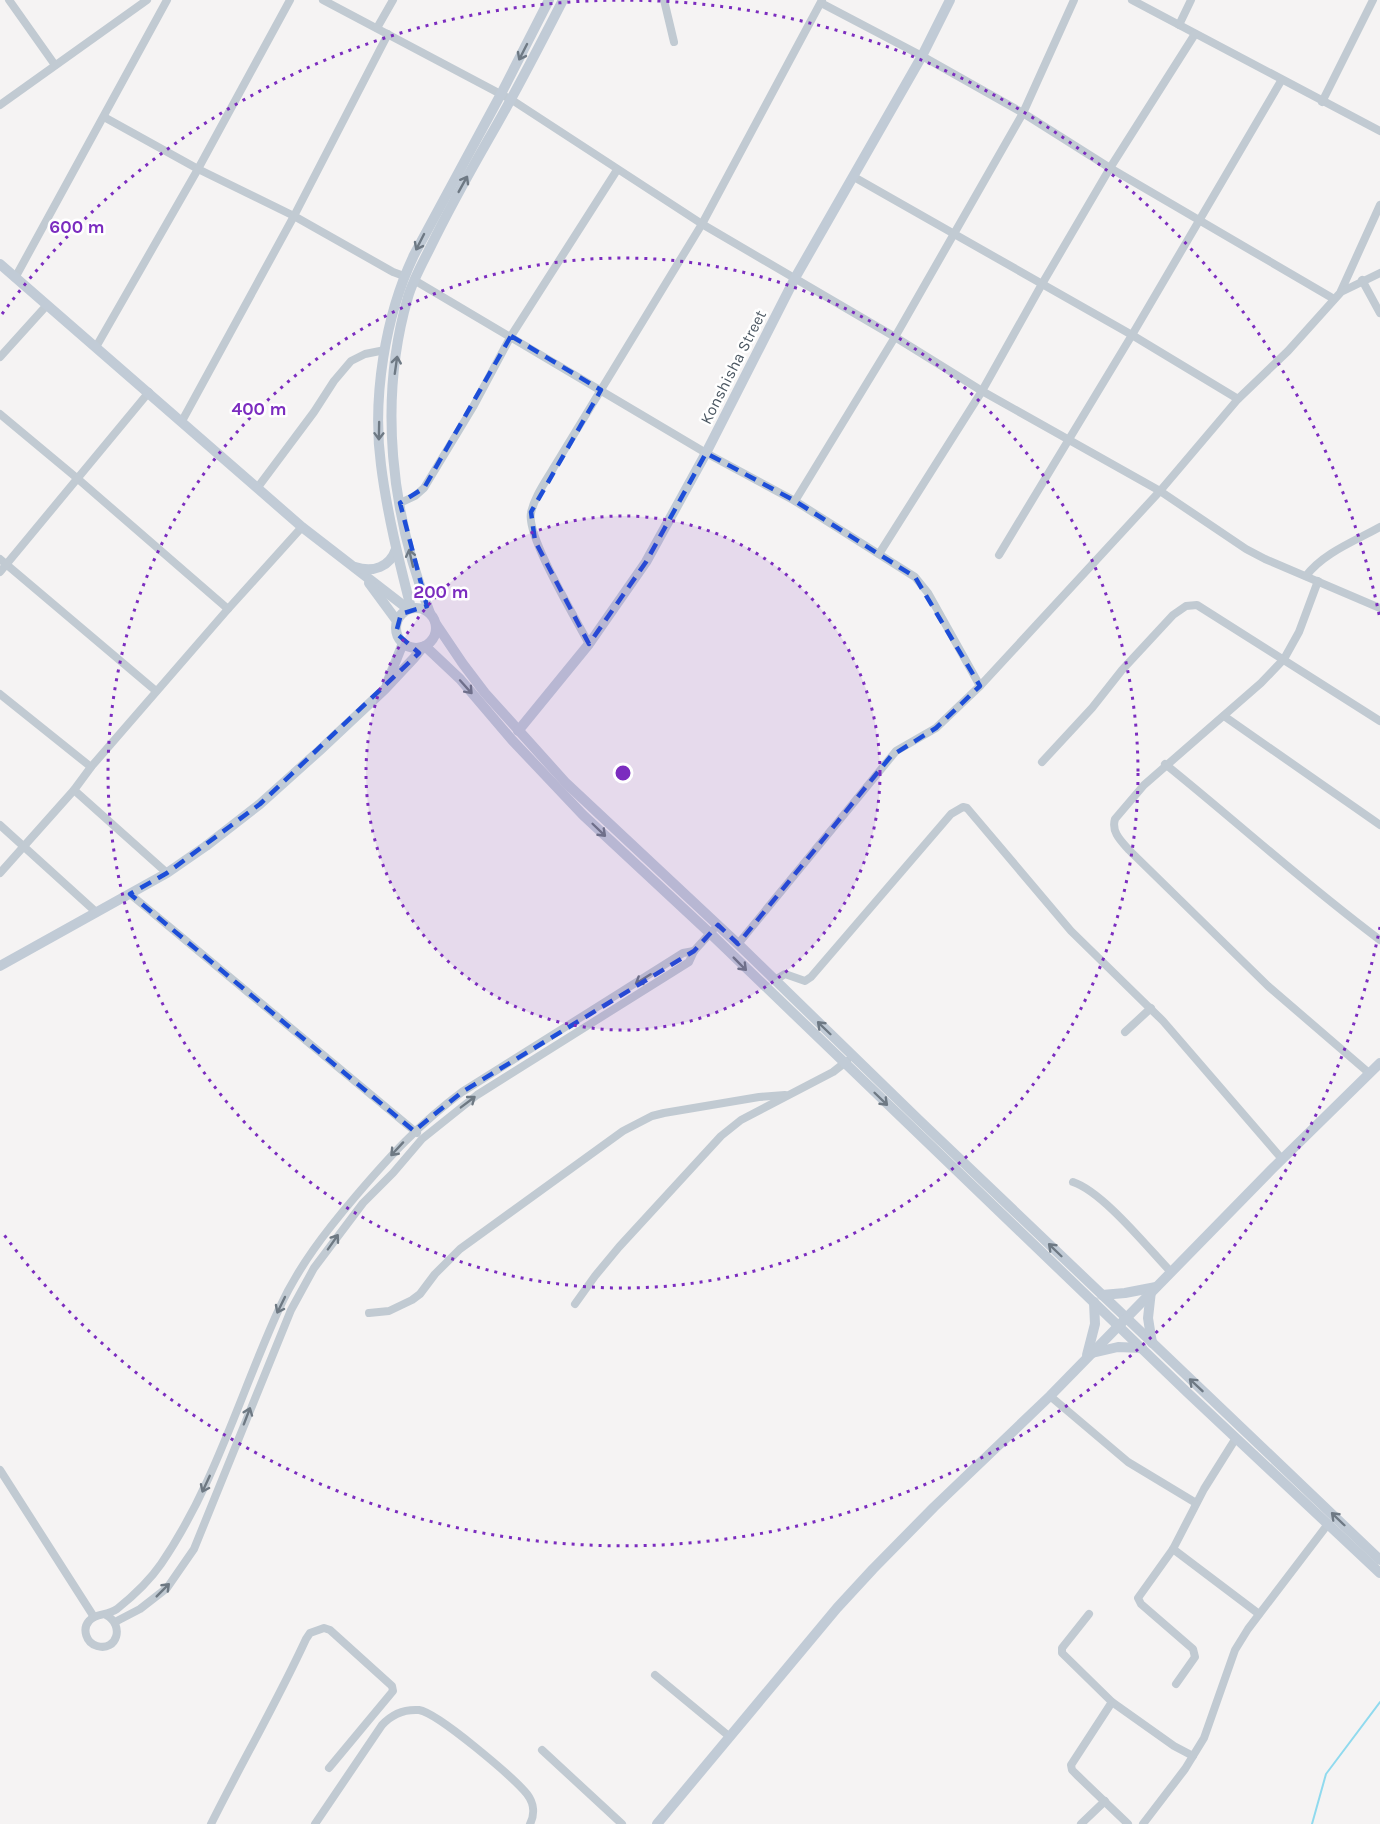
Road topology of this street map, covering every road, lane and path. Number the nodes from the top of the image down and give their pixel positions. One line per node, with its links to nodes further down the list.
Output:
1 (9, 0): 22 (street)
2 (147, 0): 22 (street)
3 (167, 0): 29 (street)
4 (290, 0): 32 (street)
5 (323, 0): 17 (street)
6 (393, 0): 17 (street)
7 (549, 0): 24 (main road, one-way to 24)
8 (563, 0): 25 (main road)
9 (664, 0): 20 (street)
10 (950, 0): 21 (main road, Konshisha Street)
11 (1074, 0): 28 (street)
12 (1132, 0): 16 (street)
13 (1191, 0): 16 (street)
14 (1373, 0): 26 (street)
15 (821, 2): 21 (street); 38 (street)
16 (1179, 25): 19 (street)
17 (377, 28): 18 (street)
18 (388, 34): 24 (street); 36 (street)
19 (1195, 34): 23 (street); 31 (street)
20 (674, 42)
21 (922, 56): 28 (street); 34 (main road, Konshisha Street)
22 (56, 65): 27 (street)
23 (1281, 81): 26 (street); 37 (street)
24 (501, 94): 25 (street); 43 (main road, one-way to 43)
25 (512, 100): 33 (street); 43 (main road, one-way to 25)
26 (1322, 102): 30 (street)
27 (0, 105)
28 (1023, 113): 31 (street); 39 (street)
29 (104, 117): 32 (street); 42 (street)
30 (1380, 131)
31 (1110, 168): 37 (street); 46 (street)
32 (198, 169): 36 (street); 54 (street)
33 (617, 170): 38 (street); 52 (street)
34 (854, 177): 39 (street); 44 (main road, Konshisha Street)
35 (1380, 205): 47 (street)
36 (294, 216): 43 (street); 62 (street)
37 (1200, 220): 48 (street); 51 (street)
38 (702, 224): 44 (street); 57 (street)
39 (952, 234): 46 (street); 53 (street)
40 (0, 264): 42 (main road)
41 (1380, 273): 45 (street)
42 (15, 278): 49 (main road)
43 (409, 278): 52 (street); 55 (main road); 69 (main road, one-way to 43)
44 (795, 278): 53 (street); 64 (main road, Konshisha Street)
45 (1362, 280): 47 (street); 50 (street)
46 (1042, 284): 51 (street); 58 (street)
47 (1341, 292): 48 (street)
48 (1334, 299): 60 (street)
49 (47, 305): 54 (main road); 56 (street)
50 (1380, 313)
51 (1132, 335): 60 (street); 63 (street)
52 (511, 336): 57 (street); 69 (street)
53 (895, 337): 58 (street); 68 (street)
54 (96, 347): 59 (main road)
55 (385, 350): 66 (street); 72 (main road, one-way to 72)
56 (0, 357)
57 (601, 390): 64 (street); 88 (street)
58 (982, 391): 63 (street); 73 (street)
59 (149, 392): 62 (main road); 65 (street)
60 (1238, 399): 67 (street)
61 (0, 414): 65 (street)
62 (182, 421): 66 (main road)
63 (1068, 440): 67 (street); 74 (street)
64 (706, 453): 68 (street); 88 (main road, Konshisha Street)
65 (78, 478): 75 (street); 82 (street)
66 (258, 487): 70 (main road)
67 (1160, 491): 79 (street); 91 (street)
68 (795, 501): 73 (street)
69 (400, 503): 84 (main road, one-way to 69)
70 (302, 526): 76 (main road); 82 (street)
71 (1380, 527): 79 (street)
72 (396, 549): 76 (main road); 83 (main road)
73 (879, 554): 91 (street)
74 (999, 555)
75 (3, 562): 77 (street); 93 (street)
76 (352, 566): 78 (main road)
77 (0, 572)
78 (363, 576): 83 (main road); 85 (main road)
79 (1306, 576): 80 (street)
80 (1318, 581): 81 (street); 90 (street)
81 (1380, 608)
82 (228, 609): 93 (street)
83 (409, 609): 84 (main road); 85 (main road)
84 (429, 613): 86 (main road)
85 (396, 621): 87 (main road)
86 (436, 624): 89 (main road); 97 (main road)
87 (403, 644): 89 (main road); 92 (main road)
88 (589, 644): 97 (main road, Konshisha Street)
89 (424, 646): 92 (main road); 110 (main road, one-way to 110)
90 (1284, 659): 95 (street); 96 (street); 98 (street)
91 (980, 686): 112 (street)
92 (385, 689): 106 (main road)
93 (156, 691): 100 (street)
94 (0, 694): 100 (street)
95 (1224, 716): 99 (street); 103 (street)
96 (1380, 721)
97 (518, 731): 109 (main road)
98 (1042, 762)
99 (1165, 764): 111 (street); 121 (street)
100 (91, 767): 101 (street)
101 (74, 790): 104 (street); 106 (street)
102 (0, 825): 104 (street)
103 (1380, 825)
104 (24, 846): 105 (street); 108 (street)
105 (0, 873)
106 (167, 873): 107 (main road)
107 (130, 894): 108 (main road); 123 (street)
108 (96, 912): 114 (main road)
109 (718, 925): 110 (street); 112 (main road)
110 (709, 934): 113 (street); 120 (main road, one-way to 120)
111 (1380, 940)
112 (738, 944): 115 (main road)
113 (694, 951): 123 (street, one-way to 123); 124 (street, one-way to 113)
114 (1, 963)
115 (775, 980): 116 (street); 118 (main road, one-way to 115)
116 (1151, 1008): 117 (street); 125 (street)
117 (1125, 1032)
118 (852, 1055): 120 (street); 129 (main road, one-way to 118)
119 (1380, 1063): 121 (main road)
120 (844, 1064): 122 (street); 129 (main road, one-way to 129)
121 (1369, 1073): 125 (main road)
122 (785, 1095): 130 (street); 131 (street)
123 (414, 1131): 124 (street); 145 (street, one-way to 145)
124 (422, 1138): 147 (street, one-way to 124)
125 (1282, 1159): 127 (main road)
126 (1073, 1182): 127 (street)
127 (1171, 1272): 128 (main road)
128 (1154, 1289): 129 (main road); 132 (main road); 133 (main road)
129 (1098, 1299): 132 (main road); 134 (main road)
130 (575, 1304)
131 (369, 1313)
132 (1122, 1321): 133 (main road); 134 (main road)
133 (1147, 1346): 134 (main road); 136 (main road); 141 (main road, one-way to 133)
134 (1089, 1355): 135 (main road)
135 (1050, 1396): 138 (street); 151 (main road)
136 (1236, 1438): 138 (street); 139 (main road)
137 (0, 1470): 146 (street)
138 (1196, 1503): 140 (street)
139 (1328, 1524): 142 (main road); 144 (street)
140 (1173, 1549): 144 (street); 149 (street)
141 (1380, 1560)
142 (1380, 1573)
143 (1089, 1614): 150 (street)
144 (1259, 1614): 153 (street)
145 (106, 1616): 146 (street); 147 (street)
146 (94, 1617): 147 (street)
147 (115, 1622)
148 (655, 1675): 151 (street)
149 (1176, 1684)
150 (1112, 1702): 153 (street); 155 (street)
151 (730, 1737): 160 (main road)
152 (542, 1750): 159 (street)
153 (1193, 1756): 163 (street)
154 (329, 1768): 156 (street)
155 (1105, 1801): 161 (street); 162 (street)
156 (211, 1824)
157 (315, 1824): 158 (street)
158 (530, 1824)
159 (622, 1824)
160 (657, 1824)
161 (1081, 1824)
162 (1128, 1824)
163 (1143, 1824)

